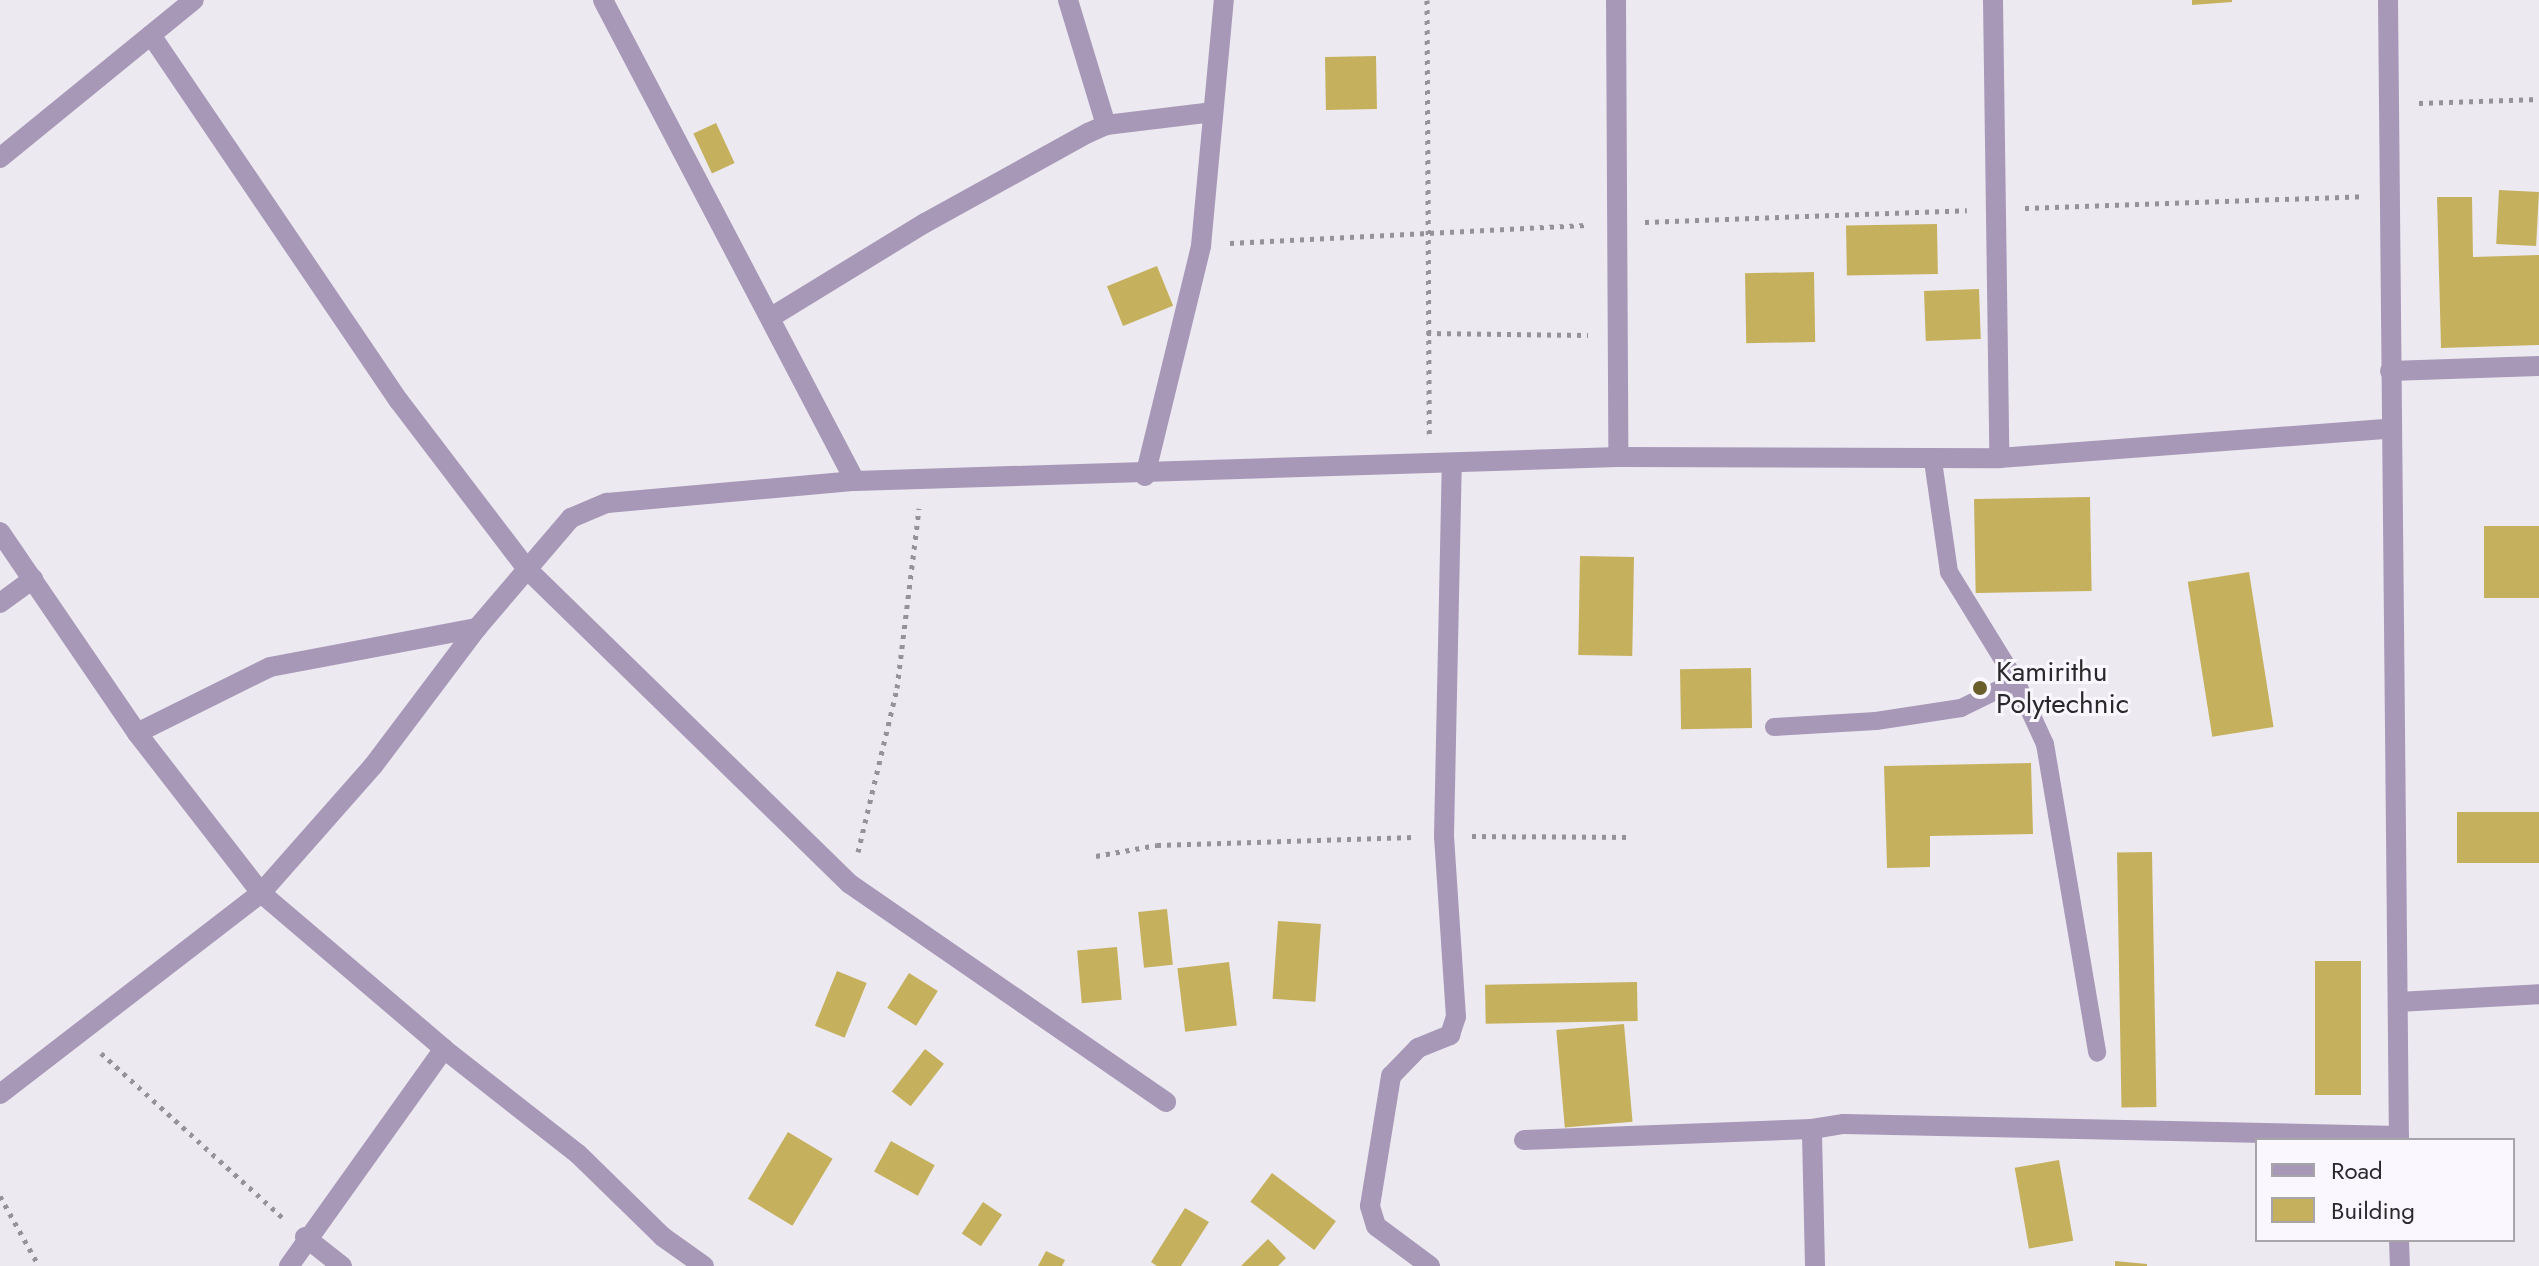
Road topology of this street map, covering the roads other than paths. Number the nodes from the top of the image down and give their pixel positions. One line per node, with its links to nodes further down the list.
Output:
1 (194, 0): 8 (street)
2 (603, 0): 12 (street)
3 (1068, 0): 10 (street)
4 (1224, 0): 9 (street)
5 (1616, 0): 16 (street)
6 (1993, 0): 17 (street)
7 (2388, 0): 14 (street)
8 (151, 35): 11 (street); 23 (street)
9 (1213, 112): 10 (street); 20 (street)
10 (1106, 125): 12 (street)
11 (0, 158)
12 (773, 316): 21 (street)
13 (2539, 366): 14 (street)
14 (2390, 371): 15 (street)
15 (2388, 429): 17 (street); 32 (street)
16 (1618, 457): 18 (street); 19 (street)
17 (1999, 458): 18 (street)
18 (1933, 461): 27 (lane)
19 (1452, 464): 20 (street); 45 (street)
20 (1145, 476): 21 (street)
21 (855, 481): 23 (street)
22 (0, 532): 24 (street)
23 (527, 569): 26 (street); 36 (street)
24 (33, 579): 25 (street); 29 (street)
25 (0, 603)
26 (477, 628): 29 (street); 30 (street)
27 (2016, 681): 28 (lane); 34 (lane)
28 (1774, 727)
29 (137, 733): 30 (street)
30 (261, 893): 33 (street); 35 (street)
31 (2539, 994): 32 (street)
32 (2398, 1002): 38 (street)
33 (444, 1049): 40 (street); 44 (street)
34 (2097, 1053)
35 (0, 1094)
36 (1166, 1102)
37 (1812, 1129): 38 (street); 39 (street); 46 (street)
38 (2399, 1138)
39 (1524, 1140)
40 (305, 1237): 42 (street); 43 (street)
41 (2399, 1242): 47 (street)
42 (289, 1266)
43 (342, 1266)
44 (704, 1266)
45 (1430, 1266)
46 (1815, 1266)
47 (2400, 1266)

